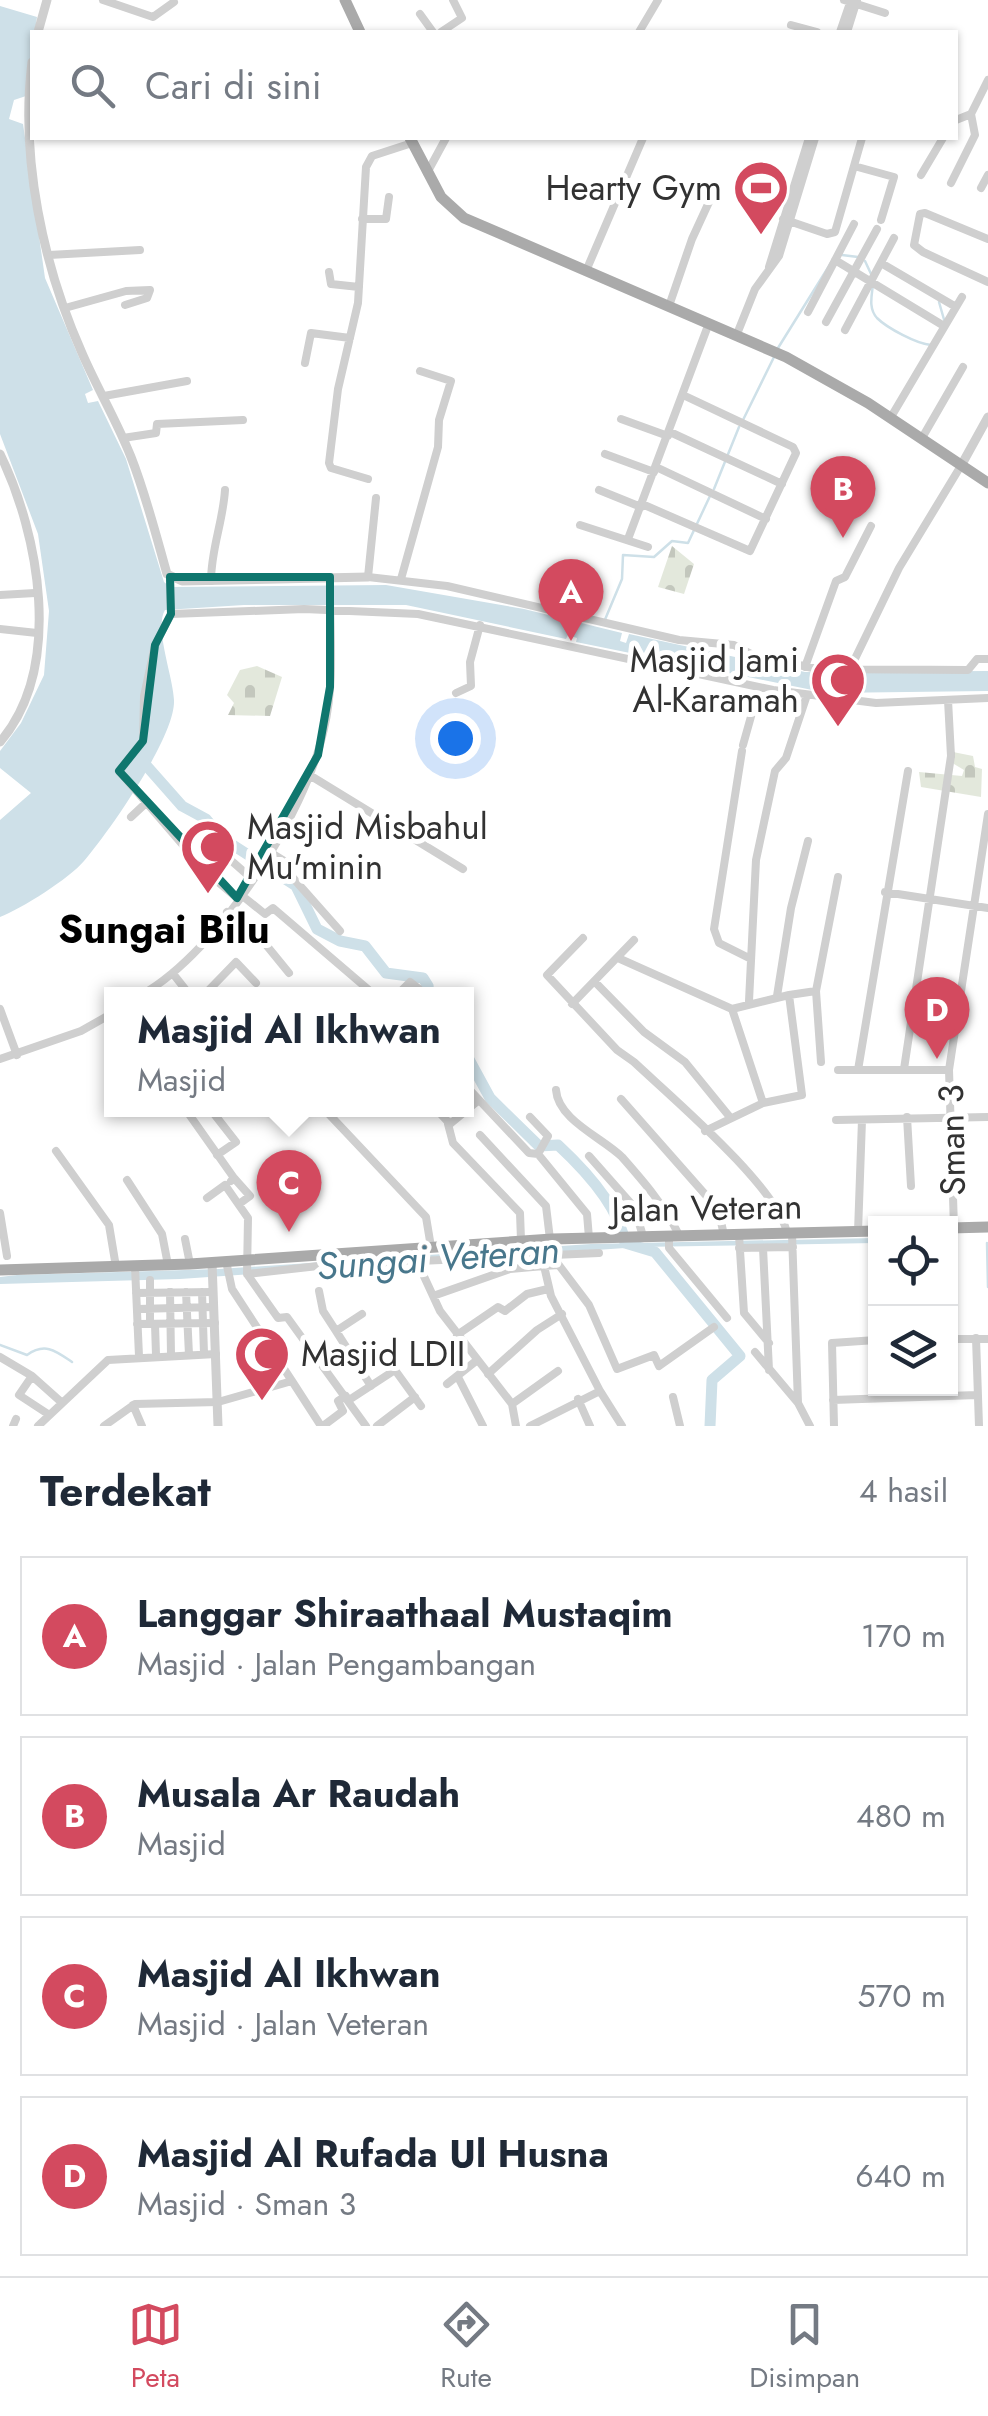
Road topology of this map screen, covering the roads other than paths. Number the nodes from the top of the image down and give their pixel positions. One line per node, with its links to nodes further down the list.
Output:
1 (47, 0): 11 (street)
2 (103, 0): 7 (street)
3 (345, 0): 12 (main road)
4 (453, 0): 14 (street)
5 (658, 0): 15 (street)
6 (851, 1): 8 (street); 17 (street)
7 (175, 2)
8 (885, 13)
9 (420, 14): 13 (street)
10 (791, 25): 16 (street)
11 (39, 30)
12 (359, 30)
13 (432, 30)
14 (445, 30)
15 (641, 30)
16 (810, 30)
17 (844, 30)
18 (988, 80): 19 (street)
19 (971, 114): 20 (street); 32 (street)
20 (958, 119)
21 (32, 140): 42 (street)
22 (411, 140): 29 (main road); 36 (street)
23 (445, 140): 29 (street)
24 (642, 140): 45 (street)
25 (811, 140): 37 (street)
26 (861, 140): 28 (street)
27 (941, 140): 30 (street)
28 (854, 166): 37 (street); 46 (street)
29 (427, 172): 45 (main road)
30 (922, 175)
31 (988, 176): 33 (street)
32 (951, 183)
33 (981, 188)
34 (715, 189): 53 (street)
35 (389, 197): 36 (street)
36 (362, 219): 50 (street)
37 (786, 220): 61 (street)
38 (854, 224): 43 (street)
39 (894, 238): 44 (street)
40 (988, 239): 49 (street)
41 (140, 250): 42 (street)
42 (49, 255): 55 (street)
43 (835, 260): 46 (street); 56 (street)
44 (881, 263): 48 (street); 54 (street)
45 (586, 271): 53 (main road)
46 (854, 271): 48 (street); 57 (street)
47 (329, 272): 50 (street)
48 (871, 282): 59 (street); 60 (street)
49 (988, 282)
50 (359, 287): 62 (street)
51 (962, 297): 54 (street)
52 (124, 305): 55 (street)
53 (669, 306): 58 (main road)
54 (956, 307): 59 (street)
55 (64, 308): 67 (street)
56 (808, 312)
57 (826, 322)
58 (708, 323): 61 (main road); 68 (street)
59 (944, 326): 69 (street)
60 (846, 330)
61 (737, 334): 69 (main road)
62 (350, 338): 63 (street); 80 (street)
63 (305, 363)
64 (963, 367): 75 (street)
65 (420, 371): 93 (street)
66 (187, 381): 67 (street)
67 (104, 396): 74 (street)
68 (682, 396): 73 (street); 82 (street)
69 (890, 417): 75 (main road)
70 (988, 417): 78 (street)
71 (620, 419): 73 (street)
72 (244, 420): 74 (street)
73 (669, 434): 79 (street); 82 (street)
74 (122, 438): 95 (street)
75 (922, 438): 78 (main road)
76 (0, 454): 97 (street)
77 (605, 454): 79 (street)
78 (962, 464): 81 (main road); 106 (street)
79 (655, 470): 86 (street); 87 (street)
80 (368, 479)
81 (988, 483)
82 (782, 484): 87 (street)
83 (225, 490): 96 (street)
84 (599, 490): 86 (street)
85 (376, 498): 92 (street)
86 (642, 506): 87 (street); 90 (street)
87 (766, 518)
88 (580, 524): 90 (street)
89 (871, 526): 105 (street)
90 (628, 539): 91 (street)
91 (648, 547)
92 (368, 576): 93 (street); 94 (street)
93 (402, 579): 105 (street)
94 (330, 580): 96 (street); 99 (street)
95 (170, 581): 96 (street); 100 (street)
96 (211, 581)
97 (35, 593): 98 (street); 103 (street)
98 (0, 595)
99 (330, 609): 100 (street); 101 (street); 114 (street)
100 (171, 613): 115 (street)
101 (480, 625): 107 (street); 108 (street)
102 (0, 629): 103 (street)
103 (37, 633): 112 (street)
104 (988, 660): 106 (street)
105 (805, 667): 106 (street)
106 (850, 669)
107 (759, 688): 109 (street); 136 (street)
108 (456, 693)
109 (808, 695): 111 (street); 136 (street)
110 (988, 698): 111 (street)
111 (948, 700): 128 (street)
112 (0, 742)
113 (908, 771): 126 (street)
114 (311, 776): 121 (street); 123 (street)
115 (146, 803): 117 (street); 118 (street)
116 (988, 814): 129 (street, Sman 3)
117 (130, 816)
118 (177, 836): 120 (street); 127 (street)
119 (808, 841): 149 (street)
120 (167, 846)
121 (268, 851): 125 (street); 132 (street)
122 (226, 856): 125 (street)
123 (463, 869)
124 (838, 876): 147 (street)
125 (251, 878): 127 (street)
126 (885, 892): 128 (street); 160 (street)
127 (238, 896): 131 (street); 146 (street)
128 (930, 899): 129 (street); 158 (street)
129 (974, 906): 130 (street); 161 (street, Sman 3)
130 (988, 908)
131 (227, 912): 137 (street); 138 (street)
132 (340, 932)
133 (583, 938): 151 (street)
134 (634, 940): 135 (street)
135 (618, 958): 139 (street); 153 (street)
136 (751, 958): 150 (street)
137 (289, 973)
138 (174, 976): 142 (street); 143 (street)
139 (594, 982): 151 (street); 168 (street)
140 (216, 984): 141 (street); 144 (street); 145 (street)
141 (256, 984)
142 (154, 987)
143 (183, 987)
144 (213, 987)
145 (219, 987)
146 (366, 987)
147 (816, 991): 148 (street); 157 (street)
148 (789, 995): 149 (street); 166 (street)
149 (777, 996): 150 (street)
150 (749, 1002): 153 (street)
151 (572, 1004): 181 (street)
152 (0, 1009): 155 (street)
153 (732, 1009): 166 (street)
154 (104, 1018): 155 (street)
155 (17, 1055): 156 (street)
156 (0, 1060)
157 (821, 1062)
158 (904, 1068): 160 (street); 161 (street)
159 (838, 1070): 160 (street)
160 (858, 1070)
161 (949, 1070): 175 (street, Sman 3)
162 (556, 1090): 203 (street)
163 (474, 1095): 165 (street)
164 (621, 1099): 199 (street)
165 (479, 1100): 167 (street); 183 (street)
166 (763, 1103): 168 (street)
167 (474, 1104)
168 (729, 1116): 181 (street)
169 (191, 1117): 185 (street)
170 (216, 1117): 185 (street)
171 (332, 1117): 207 (street)
172 (442, 1117): 180 (street)
173 (456, 1117): 180 (street)
174 (907, 1117): 175 (street); 179 (street); 190 (street)
175 (952, 1117): 176 (street); 194 (street, Sman 3)
176 (988, 1117)
177 (530, 1118): 183 (street)
178 (836, 1120): 179 (street)
179 (862, 1120): 197 (street)
180 (448, 1124): 204 (street)
181 (705, 1131): 205 (street)
182 (480, 1135): 208 (street)
183 (541, 1150): 201 (street)
184 (56, 1151): 217 (street)
185 (218, 1155): 187 (street)
186 (589, 1156): 200 (street)
187 (234, 1178): 189 (street); 192 (street)
188 (127, 1180): 214 (street)
189 (226, 1185): 191 (street); 192 (street)
190 (911, 1186)
191 (208, 1198)
192 (239, 1204): 219 (street)
193 (0, 1213): 212 (street)
194 (952, 1216)
195 (988, 1227): 196 (main road)
196 (958, 1228)
197 (858, 1232): 198 (main road, Jalan Veteran); 205 (main road, Jalan Veteran)
198 (868, 1232)
199 (724, 1235): 203 (main road, Jalan Veteran); 206 (main road, Jalan Veteran)
200 (643, 1236): 201 (main road, Jalan Veteran); 203 (main road, Jalan Veteran)
201 (590, 1238): 208 (main road, Jalan Veteran)
202 (185, 1239): 213 (street)
203 (672, 1239): 238 (street)
204 (521, 1240): 207 (main road, Jalan Veteran); 208 (main road, Jalan Veteran)
205 (791, 1240): 206 (main road, Jalan Veteran); 209 (street); 277 (street)
206 (739, 1242): 209 (street); 250 (street)
207 (431, 1247): 211 (main road, Jalan Veteran)
208 (552, 1248): 210 (street); 211 (street); 215 (street)
209 (763, 1248): 250 (street)
210 (599, 1253)
211 (414, 1256): 219 (main road, Jalan Veteran); 230 (street)
212 (6, 1264): 217 (main road, Jalan Veteran)
213 (190, 1264): 214 (main road, Jalan Veteran); 220 (main road, Jalan Veteran)
214 (168, 1265): 221 (main road, Jalan Veteran)
215 (558, 1265): 216 (street); 245 (street)
216 (544, 1266): 223 (street); 230 (street)
217 (116, 1268): 221 (main road, Jalan Veteran)
218 (227, 1268): 219 (main road, Jalan Veteran); 220 (main road, Jalan Veteran); 265 (street)
219 (247, 1268): 271 (street)
220 (212, 1269): 229 (street)
221 (135, 1273): 225 (street)
222 (150, 1280): 226 (street)
223 (548, 1289): 237 (street); 247 (street)
224 (320, 1291): 246 (street)
225 (136, 1292): 226 (street); 235 (street)
226 (150, 1292): 227 (street); 232 (street)
227 (170, 1292): 228 (street); 233 (street)
228 (186, 1292): 229 (street); 234 (street)
229 (208, 1292): 231 (street)
230 (433, 1296): 247 (street)
231 (208, 1307): 234 (street); 239 (street); 240 (street)
232 (150, 1308): 233 (street); 235 (street); 242 (street)
233 (170, 1308): 234 (street); 243 (street)
234 (187, 1308): 244 (street)
235 (137, 1309): 241 (street)
236 (362, 1314): 246 (street)
237 (562, 1314): 262 (street); 268 (street)
238 (726, 1318)
239 (203, 1323): 240 (street); 244 (street); 253 (street)
240 (215, 1323): 254 (street)
241 (137, 1324): 242 (street); 257 (street)
242 (152, 1324): 243 (street); 255 (street)
243 (170, 1324): 244 (street); 252 (street)
244 (188, 1324): 256 (street)
245 (714, 1327)
246 (336, 1331): 267 (street)
247 (457, 1335): 259 (street)
248 (982, 1338): 269 (street)
249 (868, 1341): 274 (street)
250 (768, 1342): 260 (street)
251 (755, 1352): 260 (street)
252 (171, 1354): 255 (street); 256 (street)
253 (204, 1354): 254 (street); 256 (street)
254 (216, 1354): 276 (street)
255 (156, 1355): 257 (street)
256 (188, 1355)
257 (139, 1356): 275 (street)
258 (0, 1357): 263 (street)
259 (476, 1361): 262 (street); 264 (street)
260 (770, 1370): 277 (street)
261 (558, 1371): 278 (street)
262 (488, 1374): 278 (street)
263 (32, 1376): 275 (street); 281 (street)
264 (458, 1377): 266 (street); 289 (street)
265 (292, 1381): 276 (street); 282 (street)
266 (447, 1384)
267 (372, 1386): 270 (street); 271 (street)
268 (600, 1391): 273 (street); 293 (street)
269 (978, 1395): 274 (street); 297 (street)
270 (415, 1397): 280 (street); 288 (street)
271 (347, 1398): 282 (street); 287 (street)
272 (673, 1398): 294 (street)
273 (578, 1399): 291 (street); 292 (street)
274 (833, 1400): 296 (street)
275 (60, 1402): 281 (street)
276 (218, 1402): 279 (street); 286 (street)
277 (798, 1403): 295 (street)
278 (512, 1404): 290 (street)
279 (133, 1406): 284 (street); 285 (street)
280 (421, 1406)
281 (48, 1414): 283 (street)
282 (318, 1425)
283 (38, 1426)
284 (104, 1426)
285 (142, 1426)
286 (218, 1426)
287 (366, 1426)
288 (377, 1426)
289 (483, 1426)
290 (516, 1426)
291 (530, 1426)
292 (590, 1426)
293 (622, 1426)
294 (680, 1426)
295 (810, 1426)
296 (834, 1426)
297 (979, 1426)

